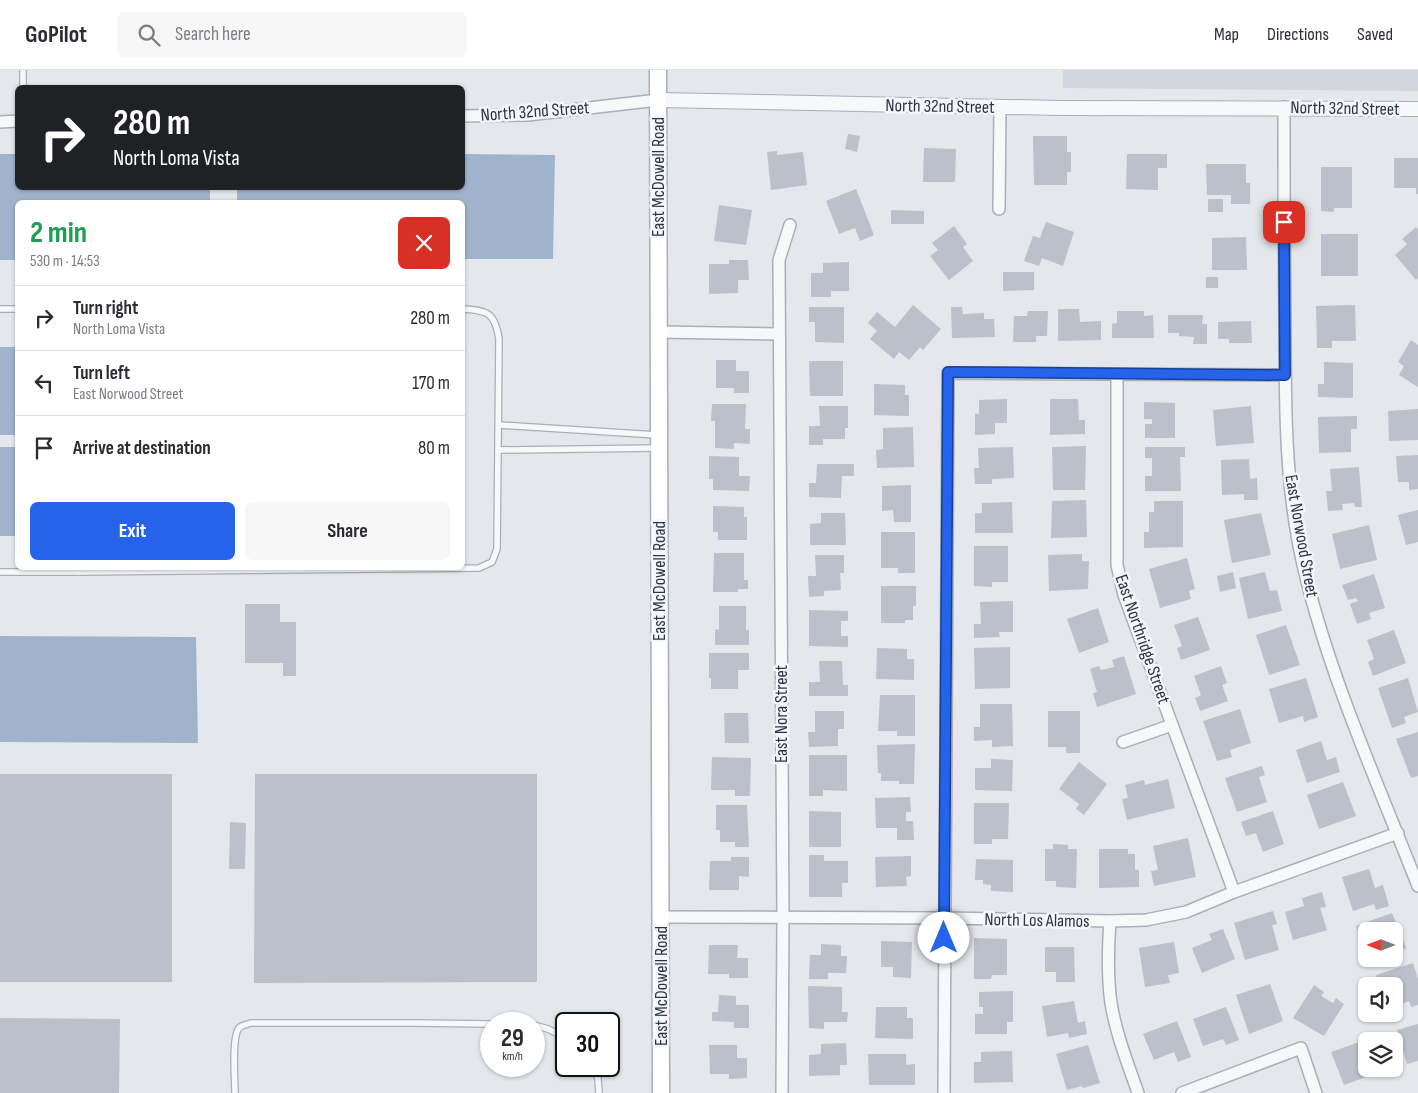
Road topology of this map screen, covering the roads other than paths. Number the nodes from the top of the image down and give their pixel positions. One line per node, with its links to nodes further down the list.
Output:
1 (23, 70): 3 (lane)
2 (658, 70): 4 (main road, East McDowell Road)
3 (23, 85)
4 (658, 100): 5 (street, North 32nd Street); 8 (street, North 32nd Street); 16 (main road, East McDowell Road)
5 (1000, 107): 6 (street, North 32nd Street); 11 (street)
6 (1284, 107): 7 (street, North 32nd Street); 19 (street, East Norwood Street)
7 (1418, 109)
8 (465, 116)
9 (15, 121): 10 (street)
10 (0, 122)
11 (999, 209)
12 (790, 225): 17 (street, East Nora Street)
13 (0, 309): 14 (lane)
14 (15, 309)
15 (465, 309): 20 (lane)
16 (659, 332): 17 (street); 21 (main road, East McDowell Road)
17 (779, 334): 32 (street, East Nora Street)
18 (1117, 375): 19 (street); 26 (street, East Northridge Street); 33 (street)
19 (1285, 375): 28 (street, East Norwood Street)
20 (499, 425): 21 (lane); 22 (lane)
21 (659, 441): 22 (lane); 31 (main road, East McDowell Road)
22 (499, 450): 23 (lane)
23 (465, 568)
24 (79, 570): 25 (lane)
25 (0, 572)
26 (1172, 725): 27 (street); 30 (street, East Northridge Street)
27 (1123, 742)
28 (1398, 833): 29 (street, East Norwood Street); 30 (street, North Los Alamos)
29 (1418, 886)
30 (1234, 892): 34 (street, North Los Alamos)
31 (660, 917): 32 (street, North Los Alamos); 39 (main road, East McDowell Road)
32 (782, 917): 33 (street, North Los Alamos); 40 (street, East Nora Street)
33 (944, 918): 34 (street, North Los Alamos); 41 (street)
34 (1110, 921): 42 (street)
35 (480, 1024): 37 (lane)
36 (597, 1077): 38 (lane)
37 (235, 1093)
38 (600, 1093)
39 (661, 1093)
40 (782, 1093)
41 (944, 1093)
42 (1138, 1093)
43 (1182, 1093): 44 (street)
44 (1316, 1093)

